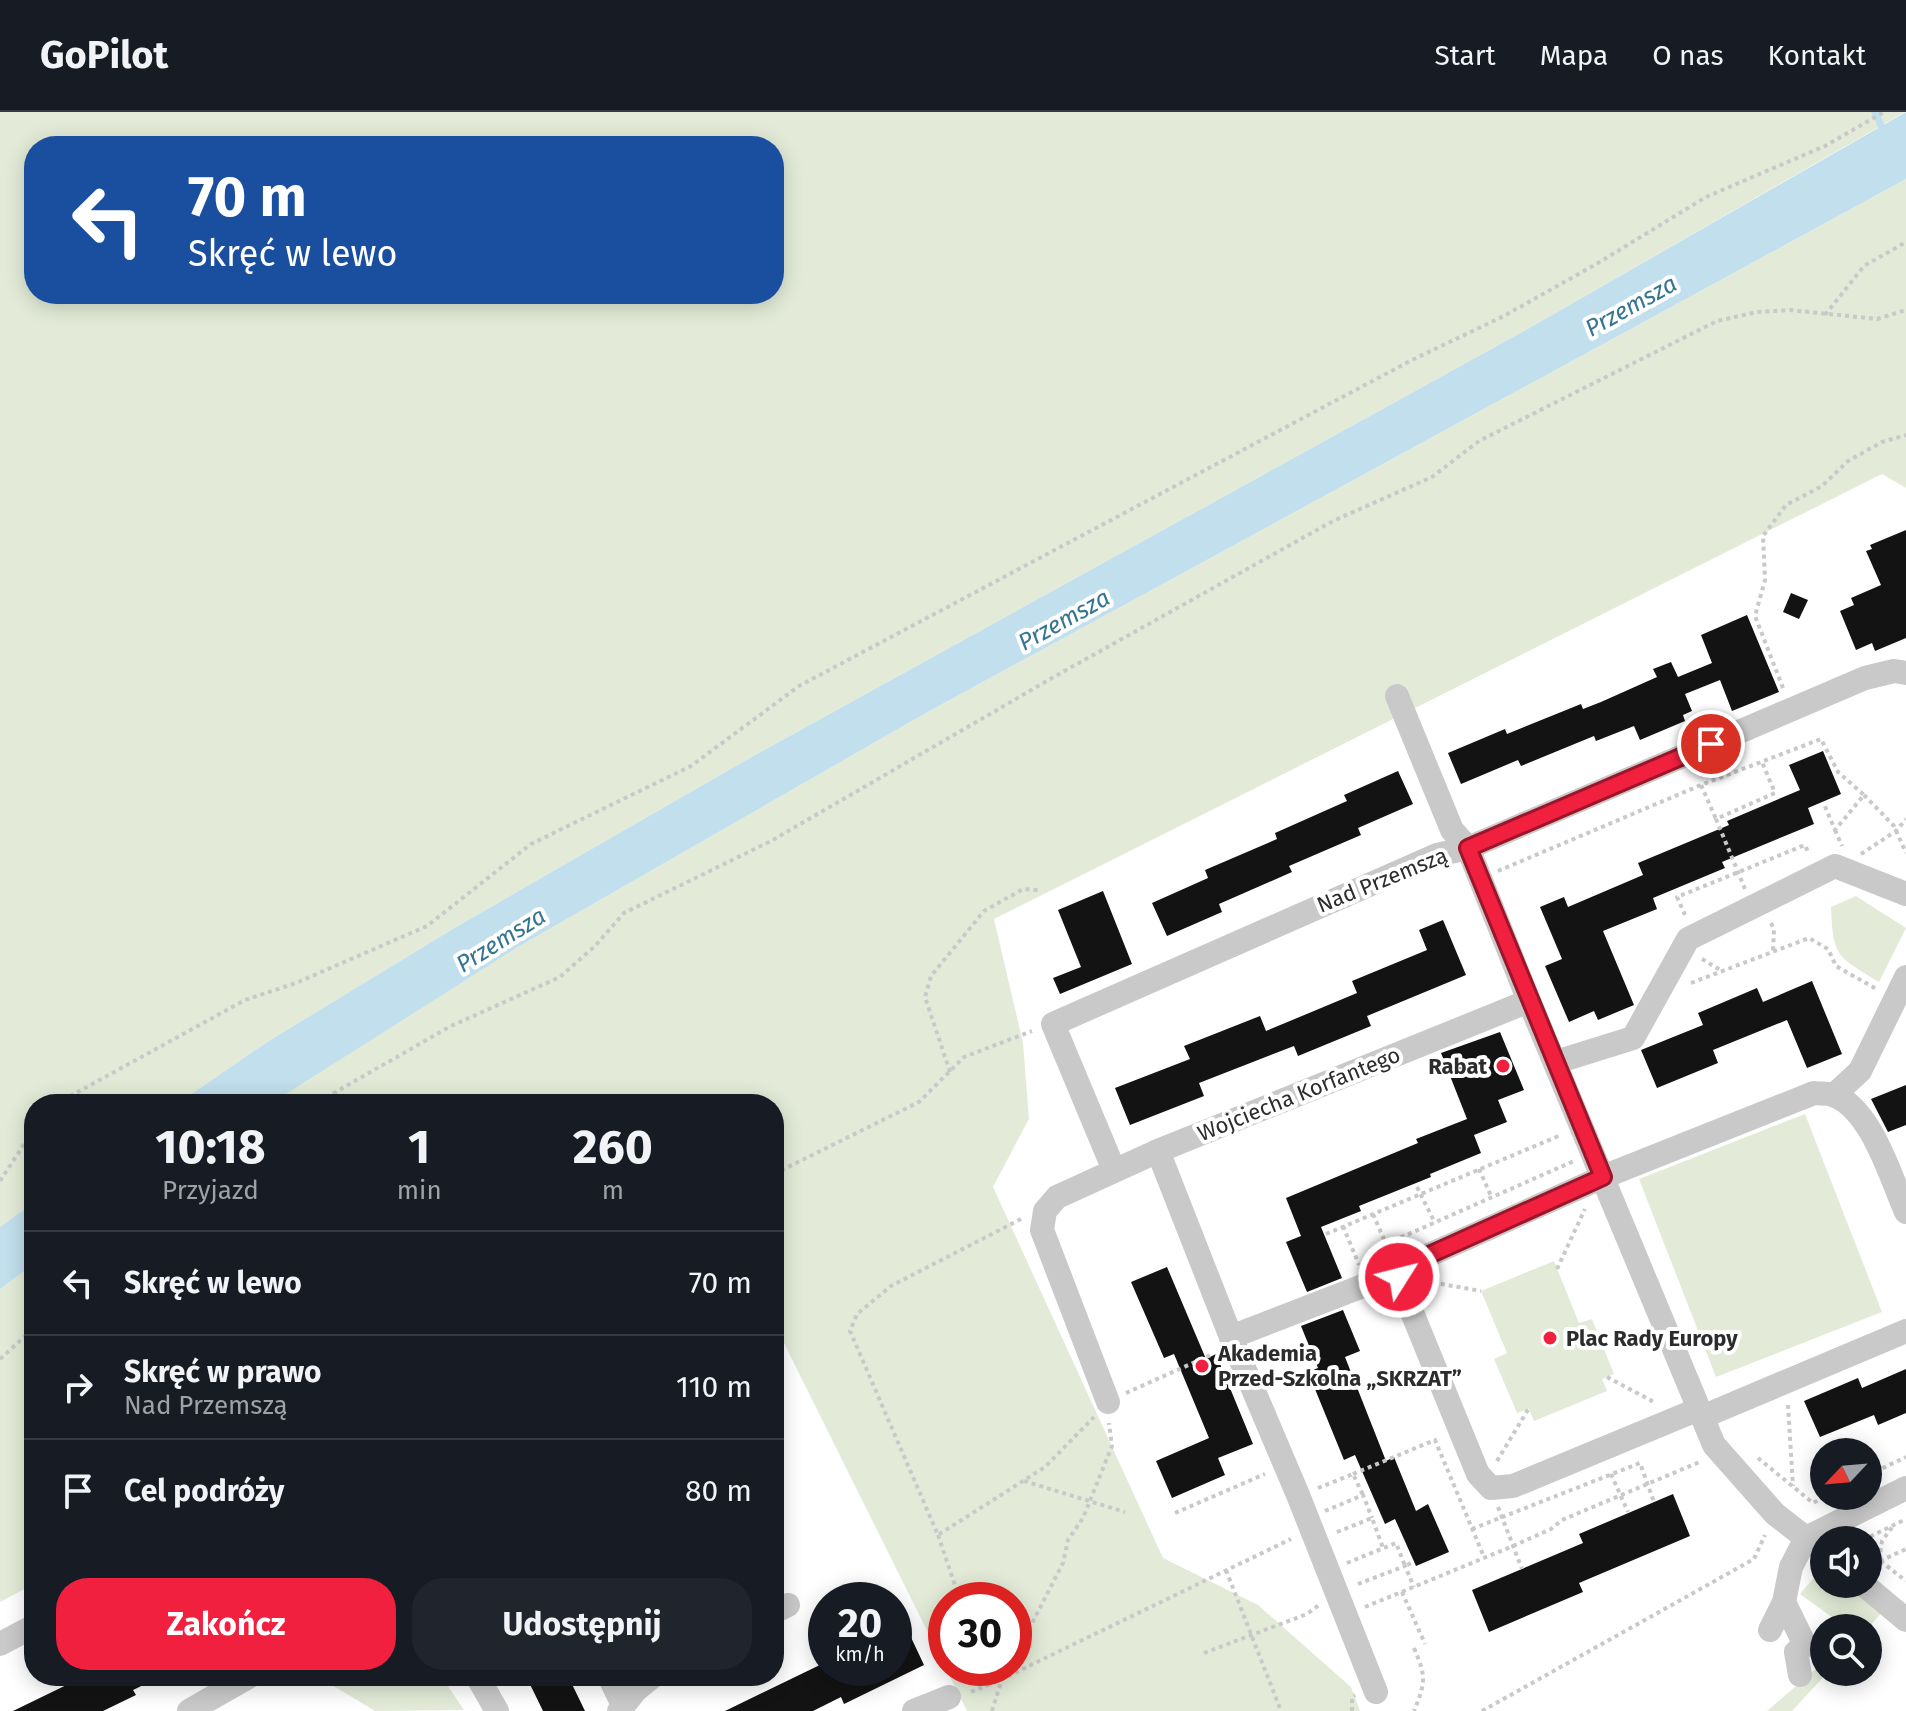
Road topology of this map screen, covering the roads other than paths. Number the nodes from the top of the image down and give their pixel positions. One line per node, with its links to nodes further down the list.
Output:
1 (1906, 673): 3 (street, Nad Przemszą)
2 (1397, 696): 3 (street)
3 (1468, 848): 6 (street); 10 (street, Nad Przemszą)
4 (1906, 894): 7 (street)
5 (1906, 977): 8 (street)
6 (1529, 1001): 7 (street); 9 (street, Wojciecha Korfantego)
7 (1556, 1062): 11 (street)
8 (1834, 1095): 11 (street); 12 (street)
9 (1158, 1151): 10 (street, Wojciecha Korfantego); 15 (street)
10 (1114, 1170): 16 (street, Wojciecha Korfantego)
11 (1603, 1177): 13 (street); 17 (street)
12 (1906, 1212)
13 (1399, 1275): 15 (street); 17 (street)
14 (1906, 1331): 17 (street)
15 (1232, 1341): 33 (street)
16 (1108, 1402)
17 (1694, 1414): 20 (street)
18 (1906, 1488): 19 (street)
19 (1845, 1526)
20 (1810, 1541)
21 (1810, 1550): 23 (street)
22 (1880, 1598): 24 (street)
23 (1784, 1602): 25 (street); 28 (street)
24 (1906, 1620)
25 (1770, 1630)
26 (24, 1631): 27 (street)
27 (0, 1644)
28 (1800, 1675)
29 (233, 1686): 36 (street)
30 (483, 1686): 37 (street)
31 (613, 1686): 35 (street)
32 (643, 1686): 35 (street)
33 (1364, 1695)
34 (949, 1697): 38 (street)
35 (621, 1708)
36 (189, 1711)
37 (497, 1711)
38 (914, 1711)

